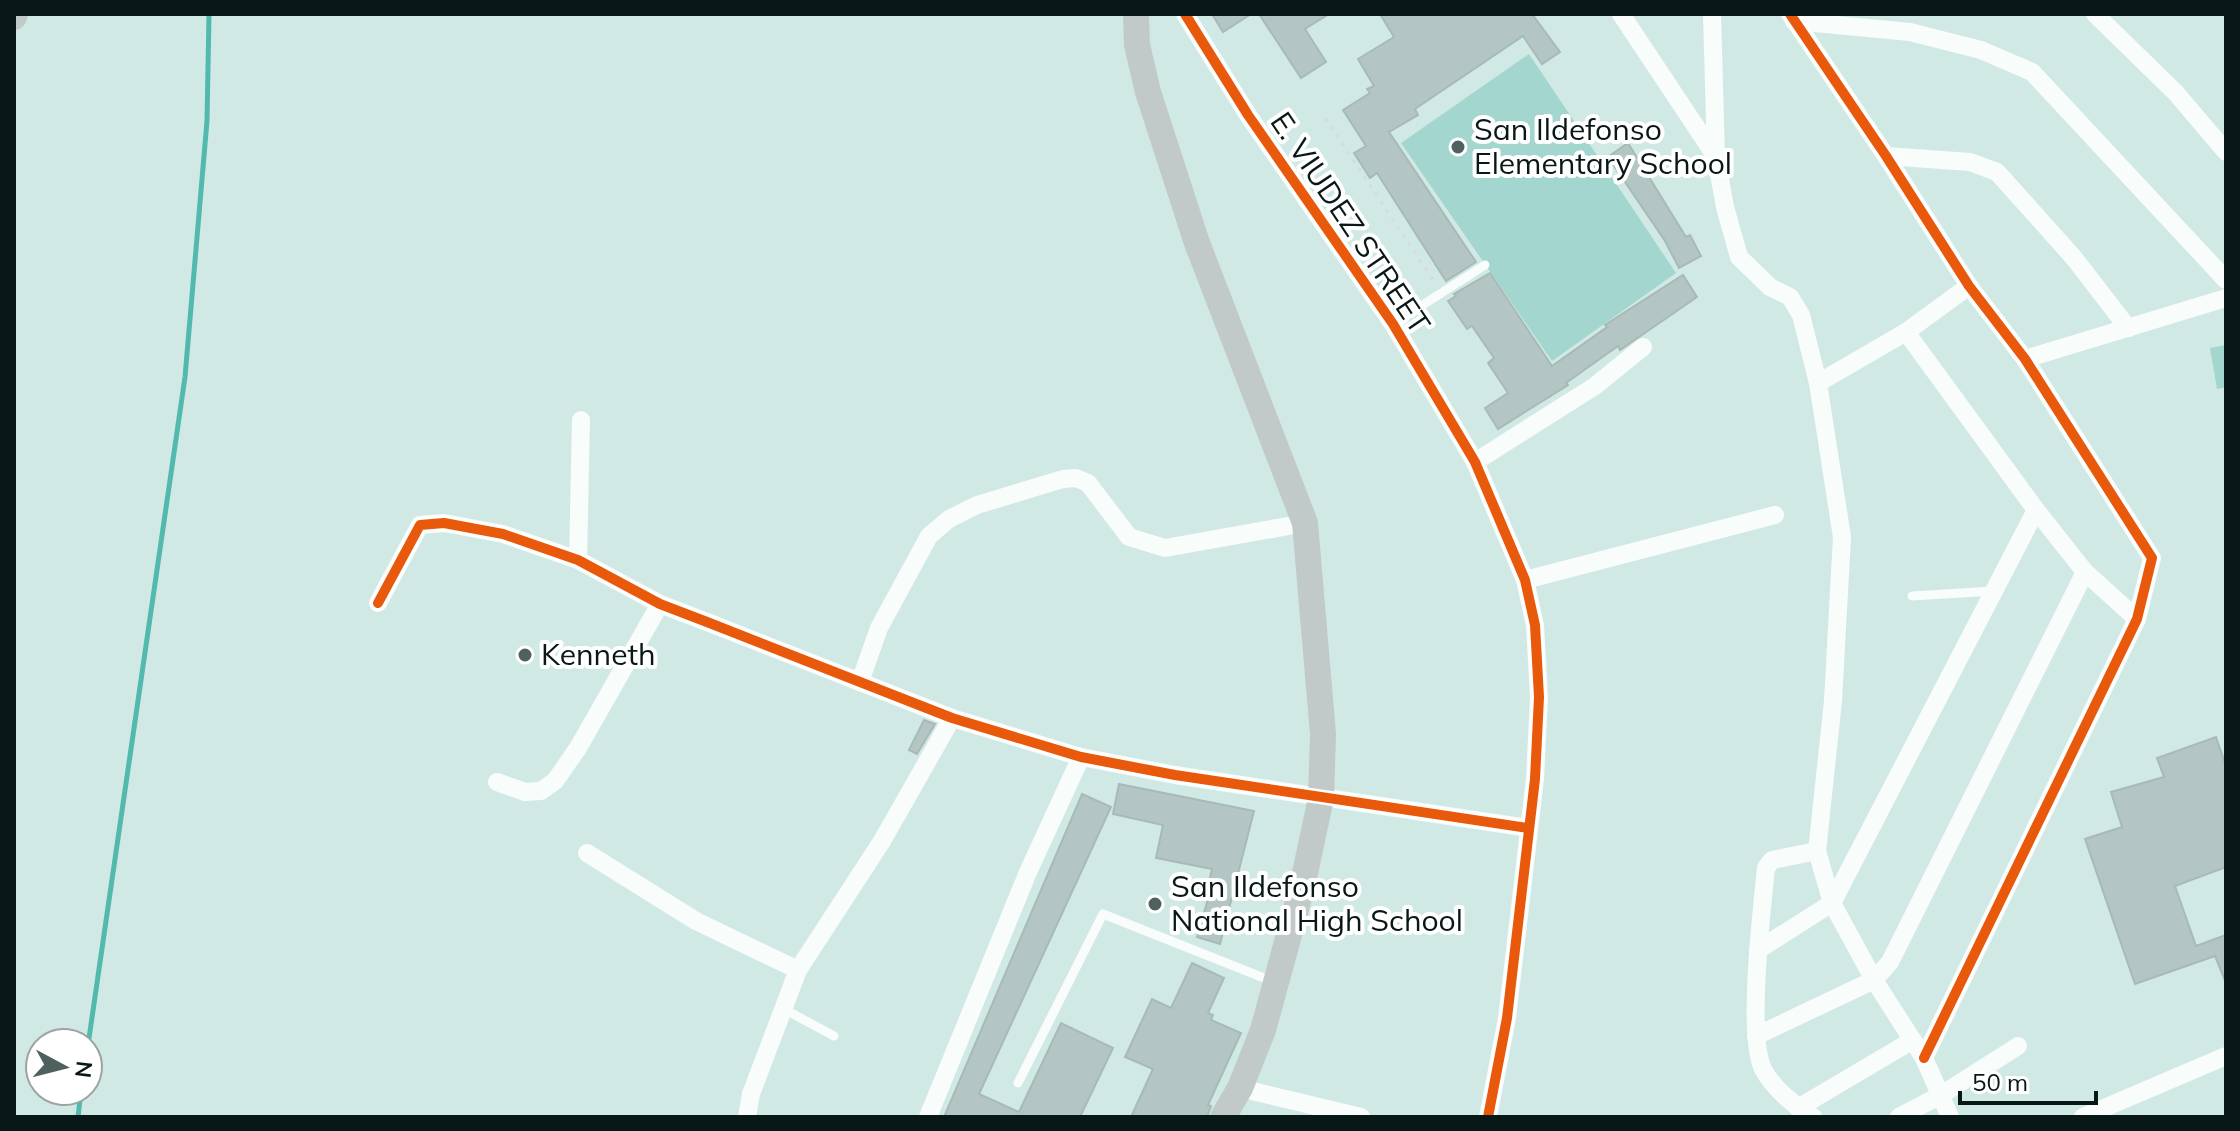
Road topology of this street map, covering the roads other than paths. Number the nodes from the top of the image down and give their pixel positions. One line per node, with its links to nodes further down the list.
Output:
1 (1136, 14): 26 (street)
2 (1185, 14): 16 (street, E. VIUDEZ STREET)
3 (1621, 14): 9 (street)
4 (1712, 14): 9 (street)
5 (2095, 14): 7 (street)
6 (1792, 18): 8 (street); 13 (street)
7 (2226, 152)
8 (1886, 156): 14 (street); 17 (street)
9 (1716, 157): 10 (street)
10 (1739, 257): 12 (street); 21 (street)
11 (1485, 265): 16 (lane)
12 (1728, 273)
13 (2226, 280)
14 (1969, 286): 18 (street); 20 (street)
15 (2226, 298): 17 (street)
16 (1393, 324): 23 (street, E. VIUDEZ STREET)
17 (2128, 328): 20 (street)
18 (1906, 332): 21 (street); 24 (street)
19 (1643, 347): 23 (street)
20 (2025, 359): 34 (street)
21 (1818, 383): 41 (street)
22 (581, 420): 27 (street)
23 (1475, 462): 29 (street, E. VIUDEZ STREET)
24 (2036, 510): 28 (street); 30 (street)
25 (1775, 515): 29 (street)
26 (1305, 523): 35 (street); 39 (street)
27 (578, 560): 32 (street); 33 (street)
28 (2085, 572): 34 (street); 46 (street)
29 (1525, 580): 40 (street, E. VIUDEZ STREET)
30 (1994, 591): 31 (lane); 43 (street)
31 (1912, 596)
32 (378, 603)
33 (660, 604): 35 (street); 38 (street)
34 (2137, 619): 54 (street)
35 (860, 682): 36 (street)
36 (952, 718): 37 (street); 45 (street)
37 (1081, 757): 39 (street); 60 (street)
38 (497, 782)
39 (1321, 798): 40 (street); 47 (street)
40 (1528, 828): 63 (street, E. VIUDEZ STREET)
41 (1817, 851): 43 (street); 44 (street)
42 (587, 853): 45 (street)
43 (1832, 903): 44 (street); 46 (street)
44 (1758, 950): 50 (street)
45 (798, 970): 48 (street)
46 (1874, 980): 50 (street); 51 (street)
47 (1277, 983): 55 (lane); 56 (street)
48 (782, 1008): 49 (lane); 59 (street)
49 (834, 1036)
50 (1756, 1036): 58 (street)
51 (1913, 1040): 54 (street); 58 (street)
52 (2018, 1046): 57 (street)
53 (2226, 1056): 66 (street)
54 (1924, 1058): 57 (street)
55 (1018, 1083)
56 (1240, 1088): 61 (street); 62 (street)
57 (1941, 1095): 64 (street); 65 (street)
58 (1805, 1113)
59 (747, 1117)
60 (928, 1117)
61 (1223, 1117)
62 (1361, 1117)
63 (1488, 1117)
64 (1899, 1117)
65 (1950, 1117)
66 (2083, 1117)

